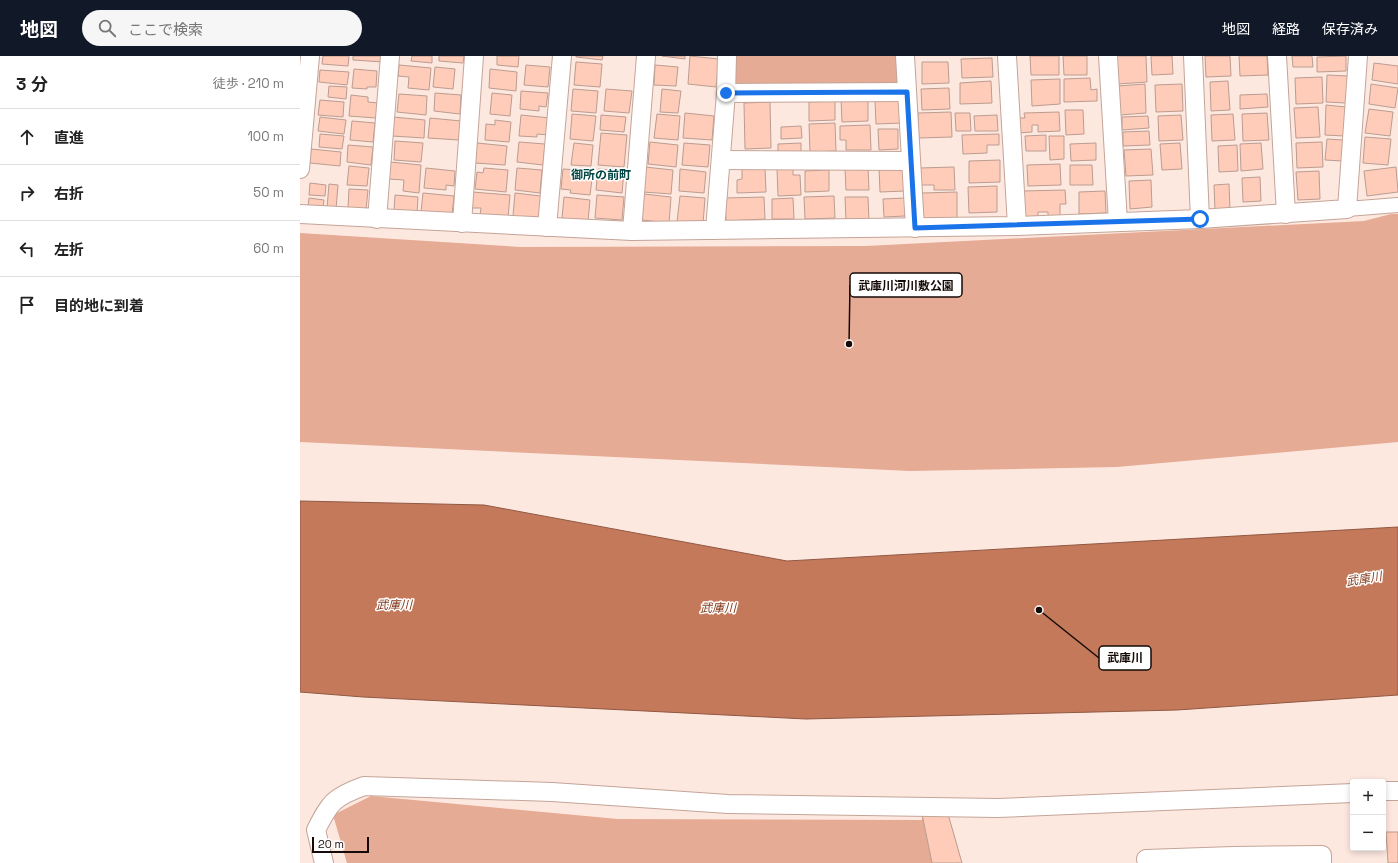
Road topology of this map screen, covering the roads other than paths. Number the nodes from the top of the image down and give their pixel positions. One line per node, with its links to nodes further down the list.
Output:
1 (310, 56): 17 (street)
2 (390, 56): 23 (street)
3 (474, 56): 25 (street)
4 (562, 56): 27 (street)
5 (646, 56): 30 (street)
6 (727, 56): 14 (street)
7 (905, 56): 13 (street)
8 (1007, 56): 26 (street)
9 (1108, 56): 24 (street)
10 (1193, 56): 22 (street)
11 (1277, 56): 21 (street)
12 (1358, 56): 19 (street)
13 (907, 92): 14 (street); 16 (street)
14 (726, 93): 15 (street)
15 (721, 160): 16 (street); 29 (street)
16 (911, 161): 28 (street)
17 (300, 169)
18 (1398, 205): 19 (street)
19 (1347, 209): 21 (street)
20 (300, 214): 23 (street)
21 (1286, 214): 22 (street)
22 (1200, 219): 24 (street)
23 (377, 220): 25 (street)
24 (1118, 222): 26 (street)
25 (462, 223): 27 (street)
26 (1017, 226): 28 (street)
27 (547, 227): 30 (street)
28 (915, 228): 29 (street)
29 (716, 230): 30 (street)
30 (632, 232)
31 (1398, 791): 32 (street)
32 (1386, 792)
33 (1350, 793): 35 (street)
34 (1233, 859): 36 (street); 37 (street)
35 (324, 863)
36 (1146, 863)
37 (1322, 863)

